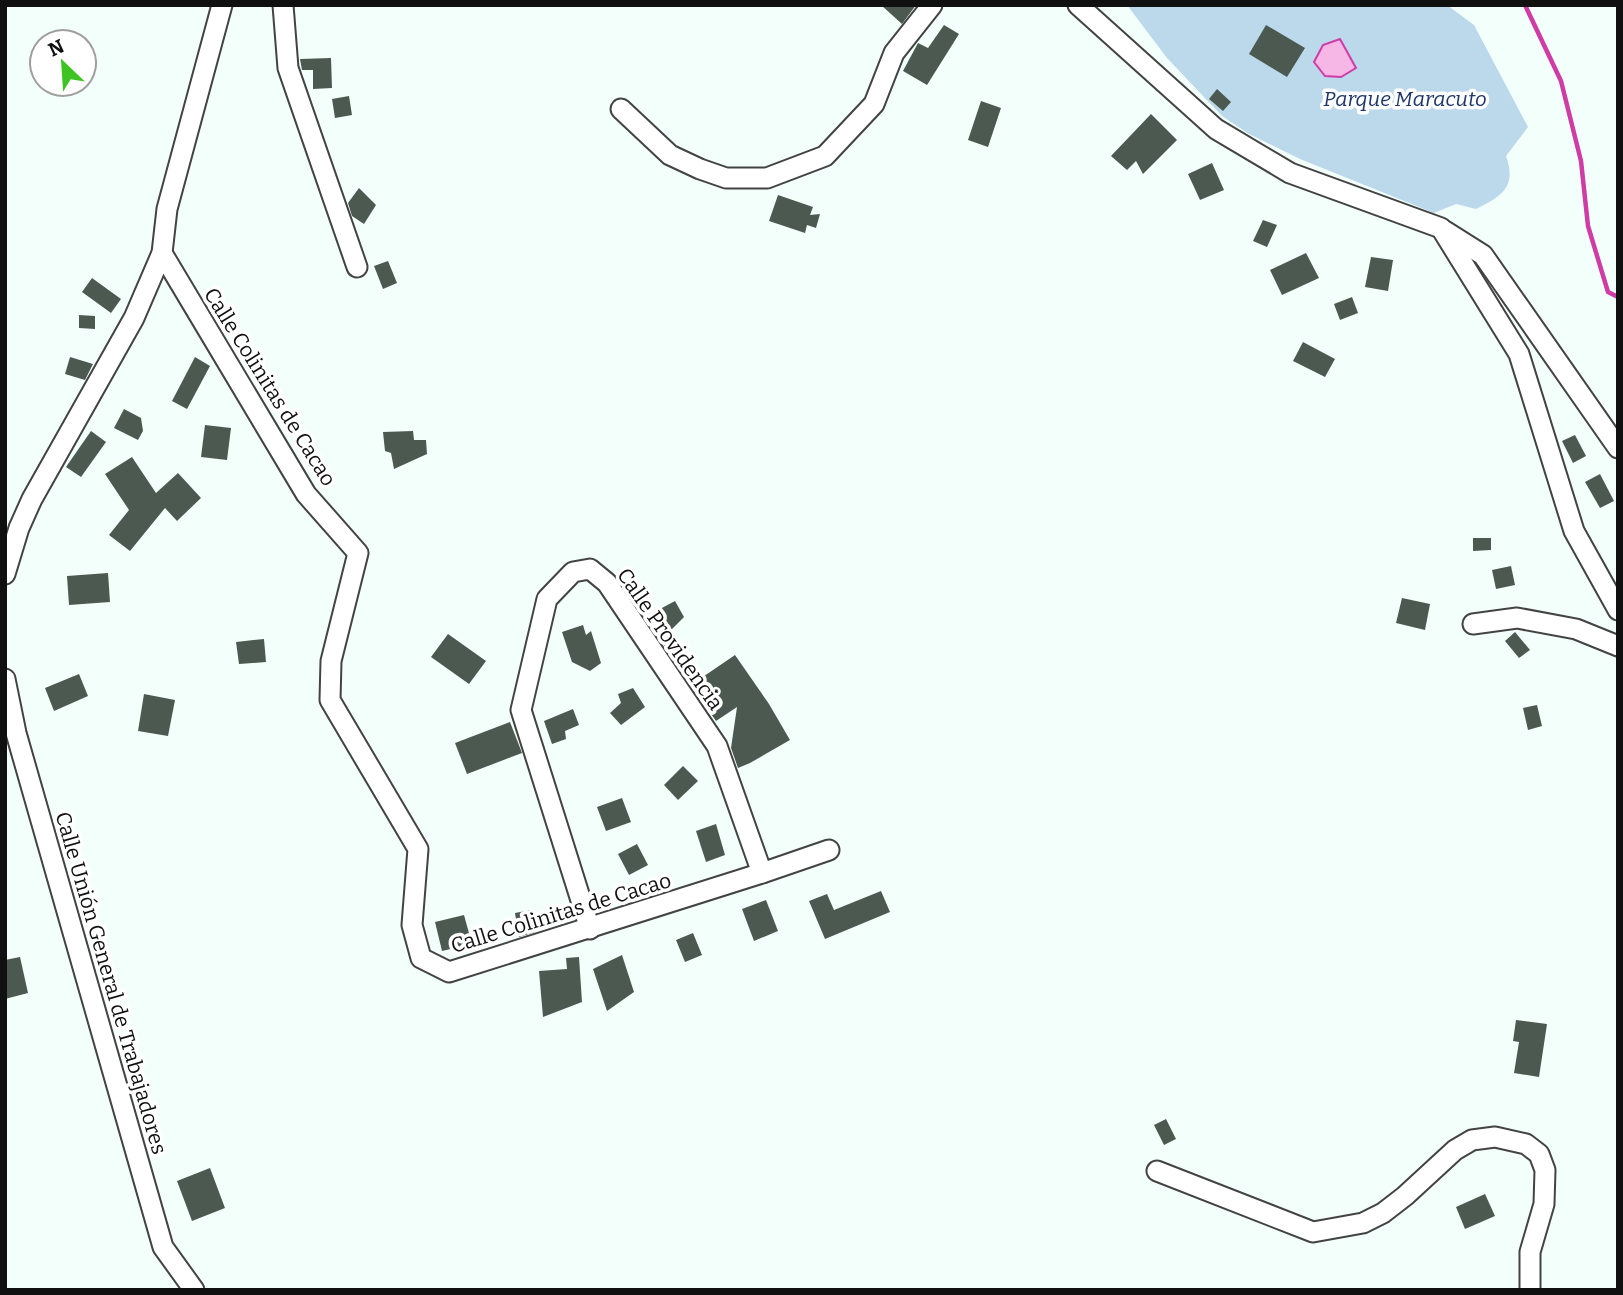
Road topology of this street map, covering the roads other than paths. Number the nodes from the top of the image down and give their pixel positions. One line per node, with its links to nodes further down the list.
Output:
1 (222, 5): 7 (street)
2 (283, 5): 8 (street)
3 (932, 5): 5 (street)
4 (1078, 5): 6 (street)
5 (621, 109)
6 (1441, 228): 9 (street); 11 (street)
7 (162, 253): 10 (street); 17 (street, Calle Colinitas de Cacao)
8 (356, 267)
9 (1618, 448)
10 (5, 574)
11 (1618, 610)
12 (1472, 624): 13 (street)
13 (1618, 646)
14 (5, 679): 19 (street, Calle Unión General de Trabajadores)
15 (829, 850): 16 (street, Calle Colinitas de Cacao)
16 (762, 873): 17 (street, Calle Colinitas de Cacao); 17 (street, Calle Providencia)
17 (590, 929)
18 (1157, 1171): 20 (street)
19 (194, 1290)
20 (1530, 1290)

